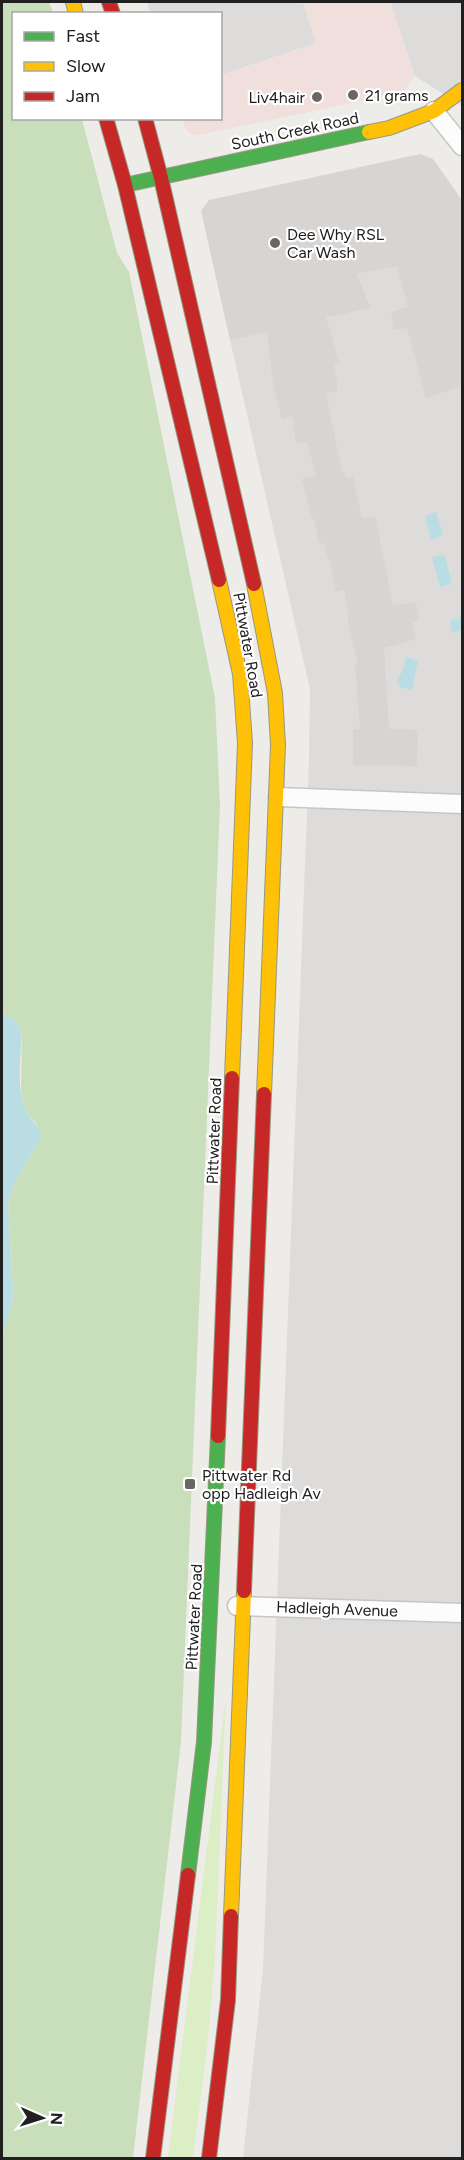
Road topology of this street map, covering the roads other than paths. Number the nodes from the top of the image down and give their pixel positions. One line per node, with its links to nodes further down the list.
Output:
1 (462, 90): 2 (main road, South Creek Road)
2 (434, 111): 5 (street); 6 (main road, South Creek Road)
3 (107, 120): 7 (main road, Pittwater Road)
4 (146, 120): 6 (main road, Pittwater Road)
5 (462, 146)
6 (161, 178): 7 (main road, South Creek Road); 8 (main road, Pittwater Road)
7 (125, 185): 10 (main road, Pittwater Road)
8 (278, 796): 9 (street); 11 (main road, Pittwater Road)
9 (462, 804)
10 (211, 1605): 11 (street, Hadleigh Avenue); 13 (main road, Pittwater Road)
11 (243, 1606): 12 (street, Hadleigh Avenue); 14 (main road, Pittwater Road)
12 (462, 1613)
13 (153, 2158)
14 (209, 2158)

